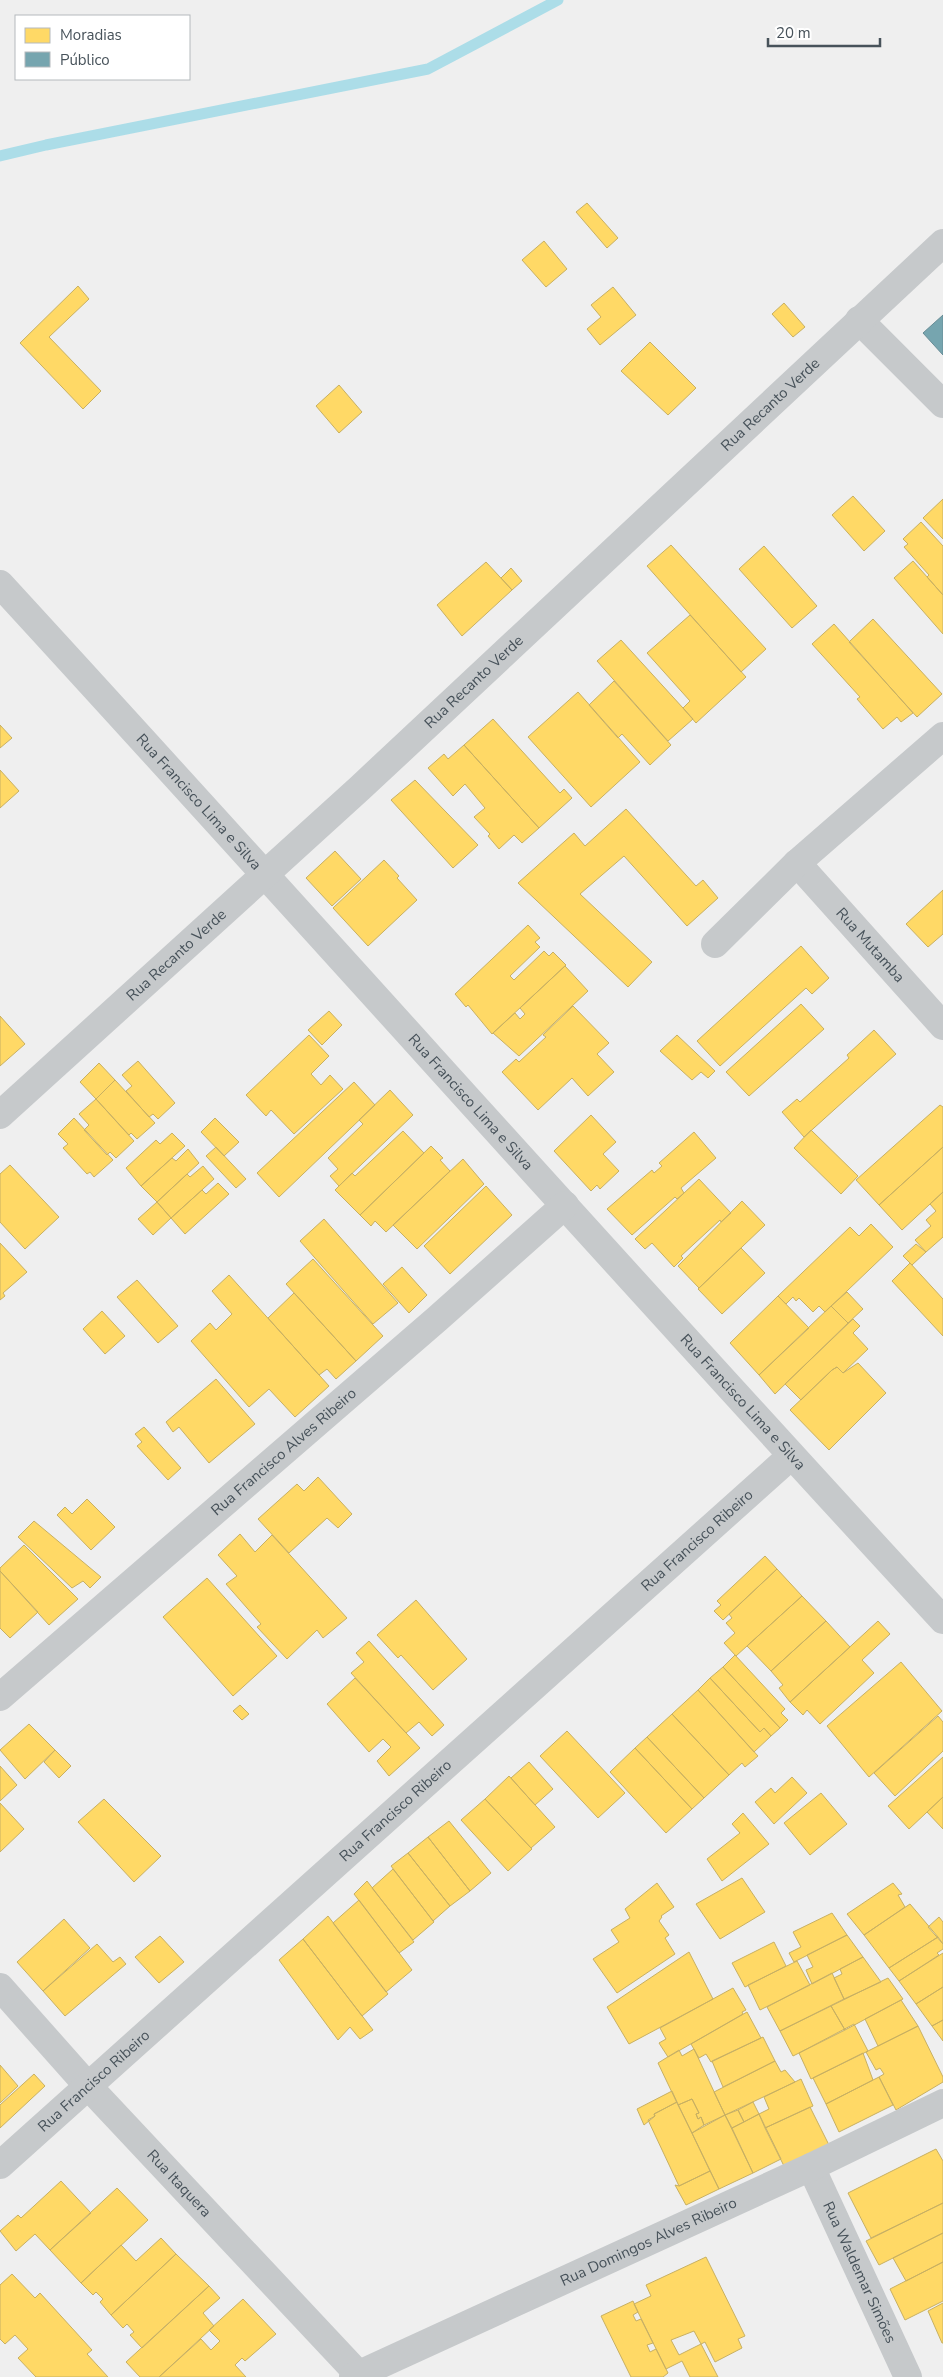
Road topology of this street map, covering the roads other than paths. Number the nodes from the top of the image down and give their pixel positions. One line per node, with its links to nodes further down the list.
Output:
1 (943, 243): 2 (street, Rua Recanto Verde)
2 (859, 320): 3 (street); 7 (street, Rua Recanto Verde)
3 (943, 404)
4 (0, 584): 7 (street, Rua Francisco Lima e Silva)
5 (943, 736): 6 (street)
6 (797, 863): 8 (street); 9 (street, Rua Mutamba)
7 (265, 873): 10 (street, Rua Recanto Verde); 11 (street, Rua Francisco Lima e Silva)
8 (715, 944)
9 (943, 1026)
10 (0, 1115)
11 (565, 1205): 12 (street, Rua Francisco Lima e Silva); 14 (street, Rua Francisco Alves Ribeiro)
12 (791, 1456): 13 (street, Rua Francisco Lima e Silva); 16 (street, Rua Francisco Ribeiro)
13 (943, 1620)
14 (0, 1697)
15 (0, 1987): 16 (street, Rua Itaquera)
16 (87, 2085): 18 (street, Rua Francisco Ribeiro); 20 (street, Rua Itaquera)
17 (943, 2103): 19 (street, Rua Domingos Alves Ribeiro)
18 (0, 2165)
19 (811, 2167): 20 (street, Rua Domingos Alves Ribeiro); 21 (street, Rua Waldemar Simões)
20 (358, 2376)
21 (908, 2377)

